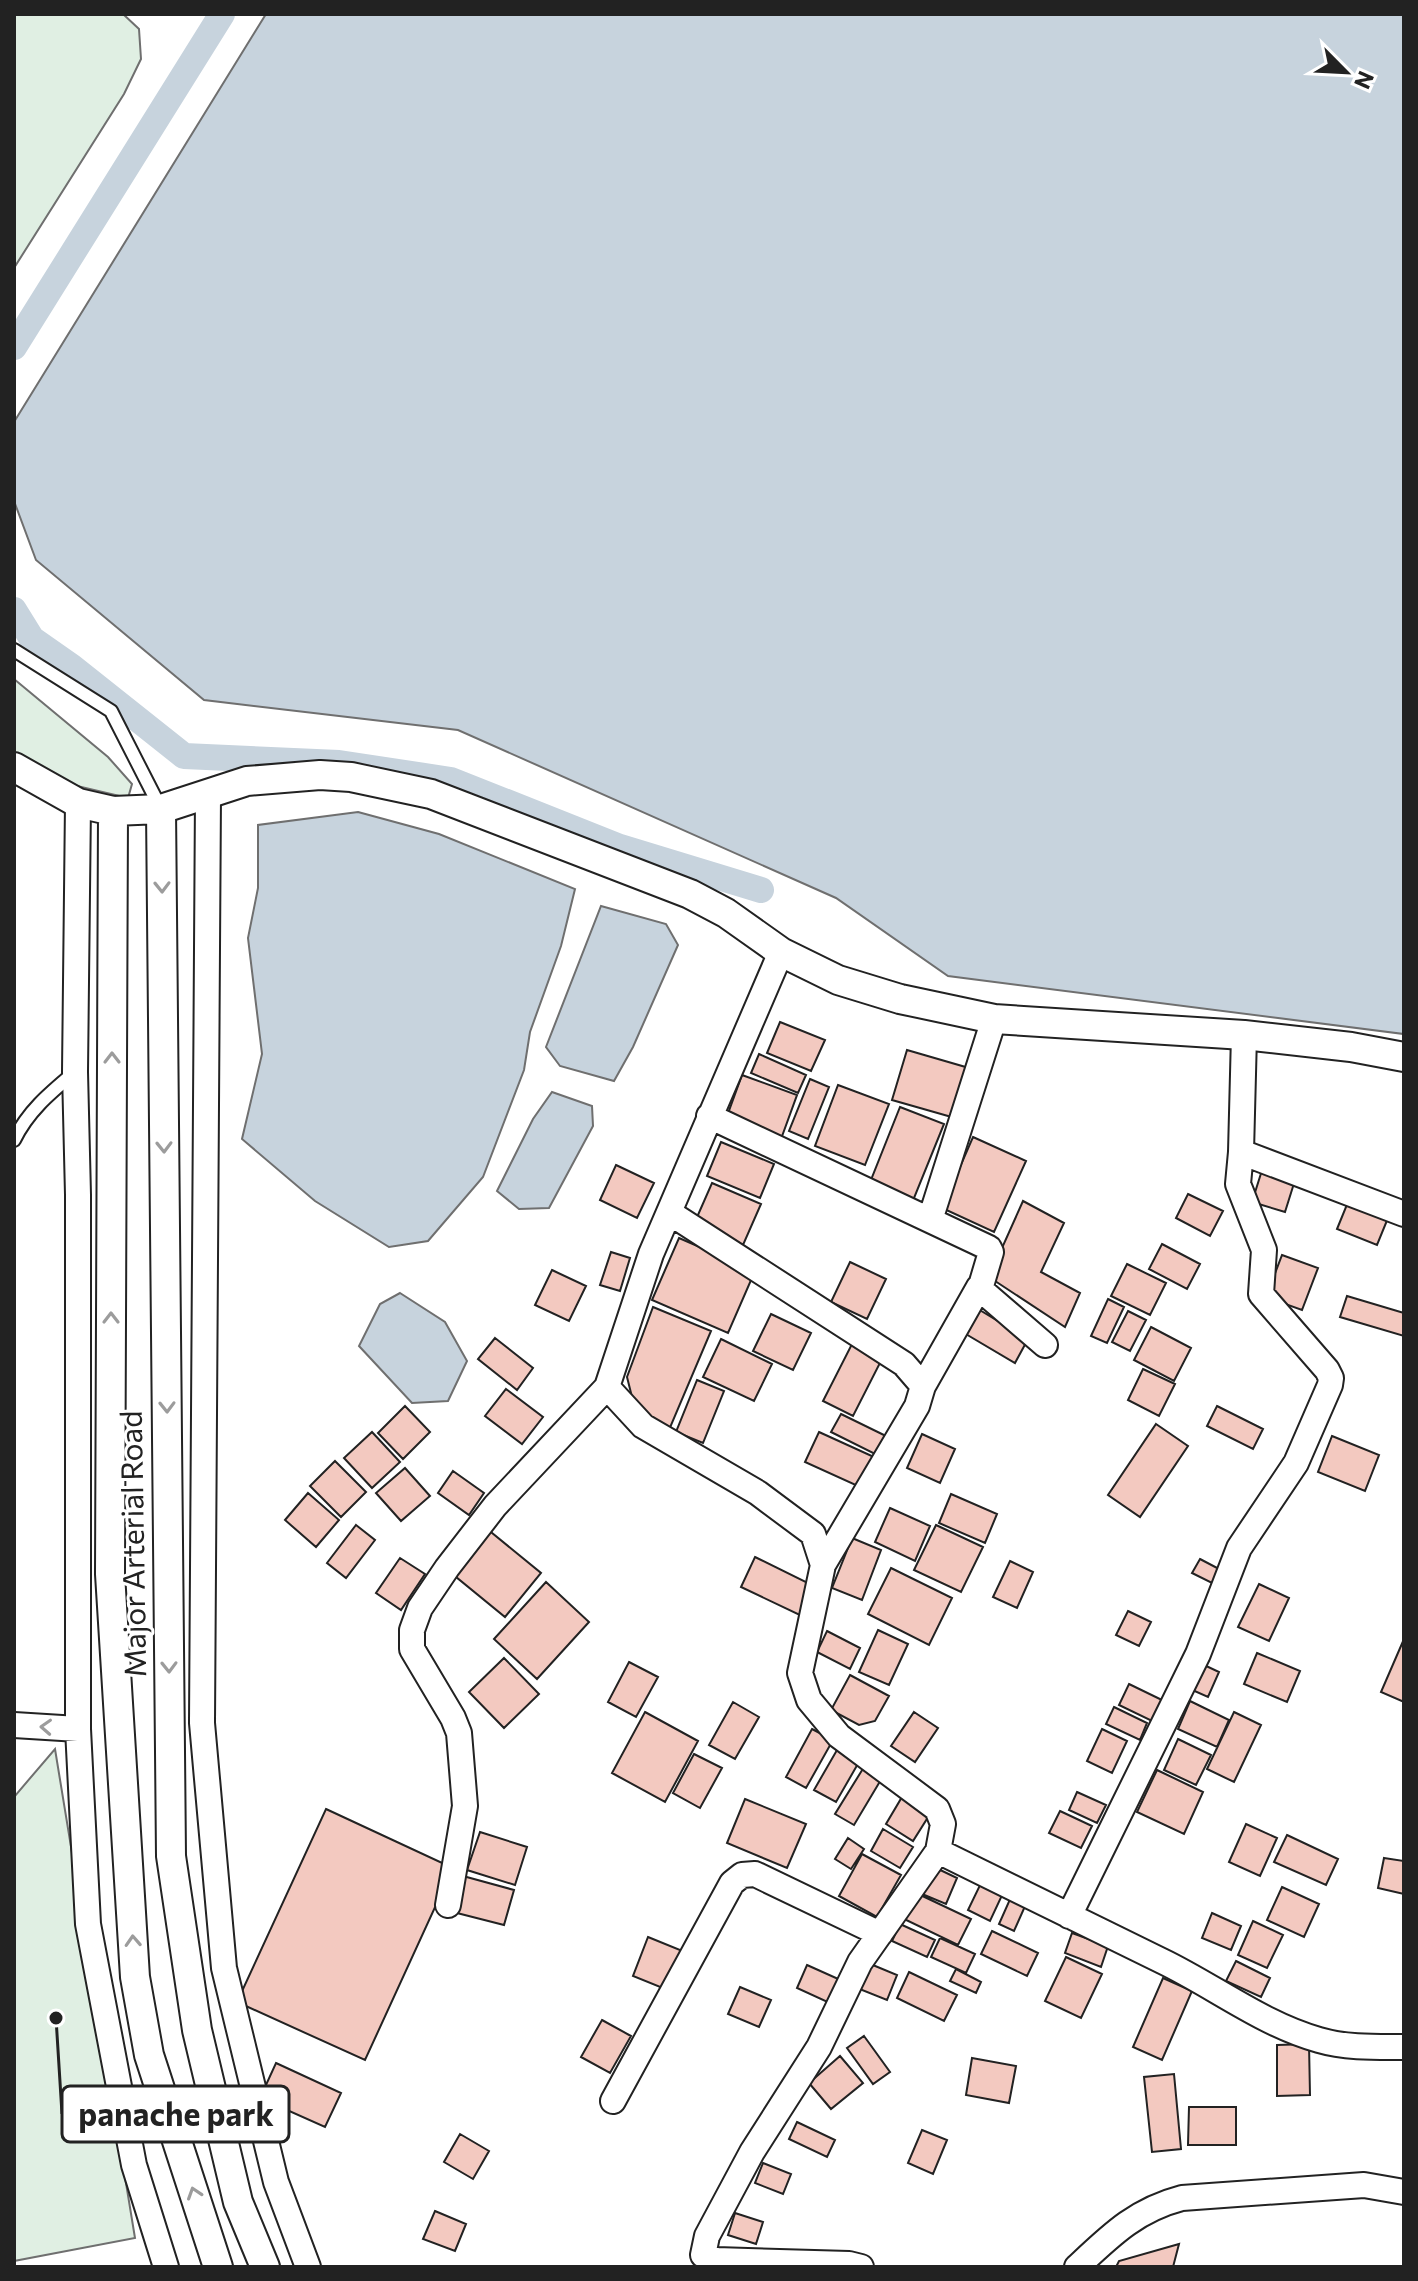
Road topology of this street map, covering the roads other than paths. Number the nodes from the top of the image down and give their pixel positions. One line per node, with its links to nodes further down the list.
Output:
1 (14, 650): 5 (lane)
2 (14, 767): 4 (street)
3 (208, 795): 5 (street); 7 (street); 35 (street)
4 (78, 803): 6 (street); 11 (street)
5 (161, 809): 6 (street); 34 (street, Major Arterial Road, one-way to 34)
6 (113, 811): 33 (street, Major Arterial Road, one-way to 6)
7 (781, 952): 8 (street); 12 (street)
8 (994, 1019): 9 (street); 17 (street)
9 (1244, 1035): 10 (street); 14 (street)
10 (1404, 1057)
11 (75, 1072): 13 (lane); 24 (street)
12 (709, 1116): 15 (street); 17 (street)
13 (14, 1140)
14 (1241, 1152): 16 (street); 27 (street)
15 (670, 1213): 20 (street); 21 (street)
16 (1404, 1214)
17 (930, 1220): 18 (street)
18 (979, 1287): 19 (street); 20 (street)
19 (1045, 1345)
20 (923, 1386): 22 (street)
21 (607, 1387): 22 (street); 26 (street)
22 (823, 1565): 25 (street)
23 (14, 1725): 24 (street, one-way to 23)
24 (78, 1729): 32 (street)
25 (938, 1851): 27 (street); 28 (street)
26 (448, 1905)
27 (1069, 1916): 29 (street)
28 (880, 1934): 30 (street); 36 (street)
29 (1404, 2047)
30 (613, 2101)
31 (1404, 2192): 37 (street)
32 (166, 2267)
33 (218, 2267)
34 (265, 2267)
35 (308, 2267)
36 (861, 2267)
37 (1077, 2267)

